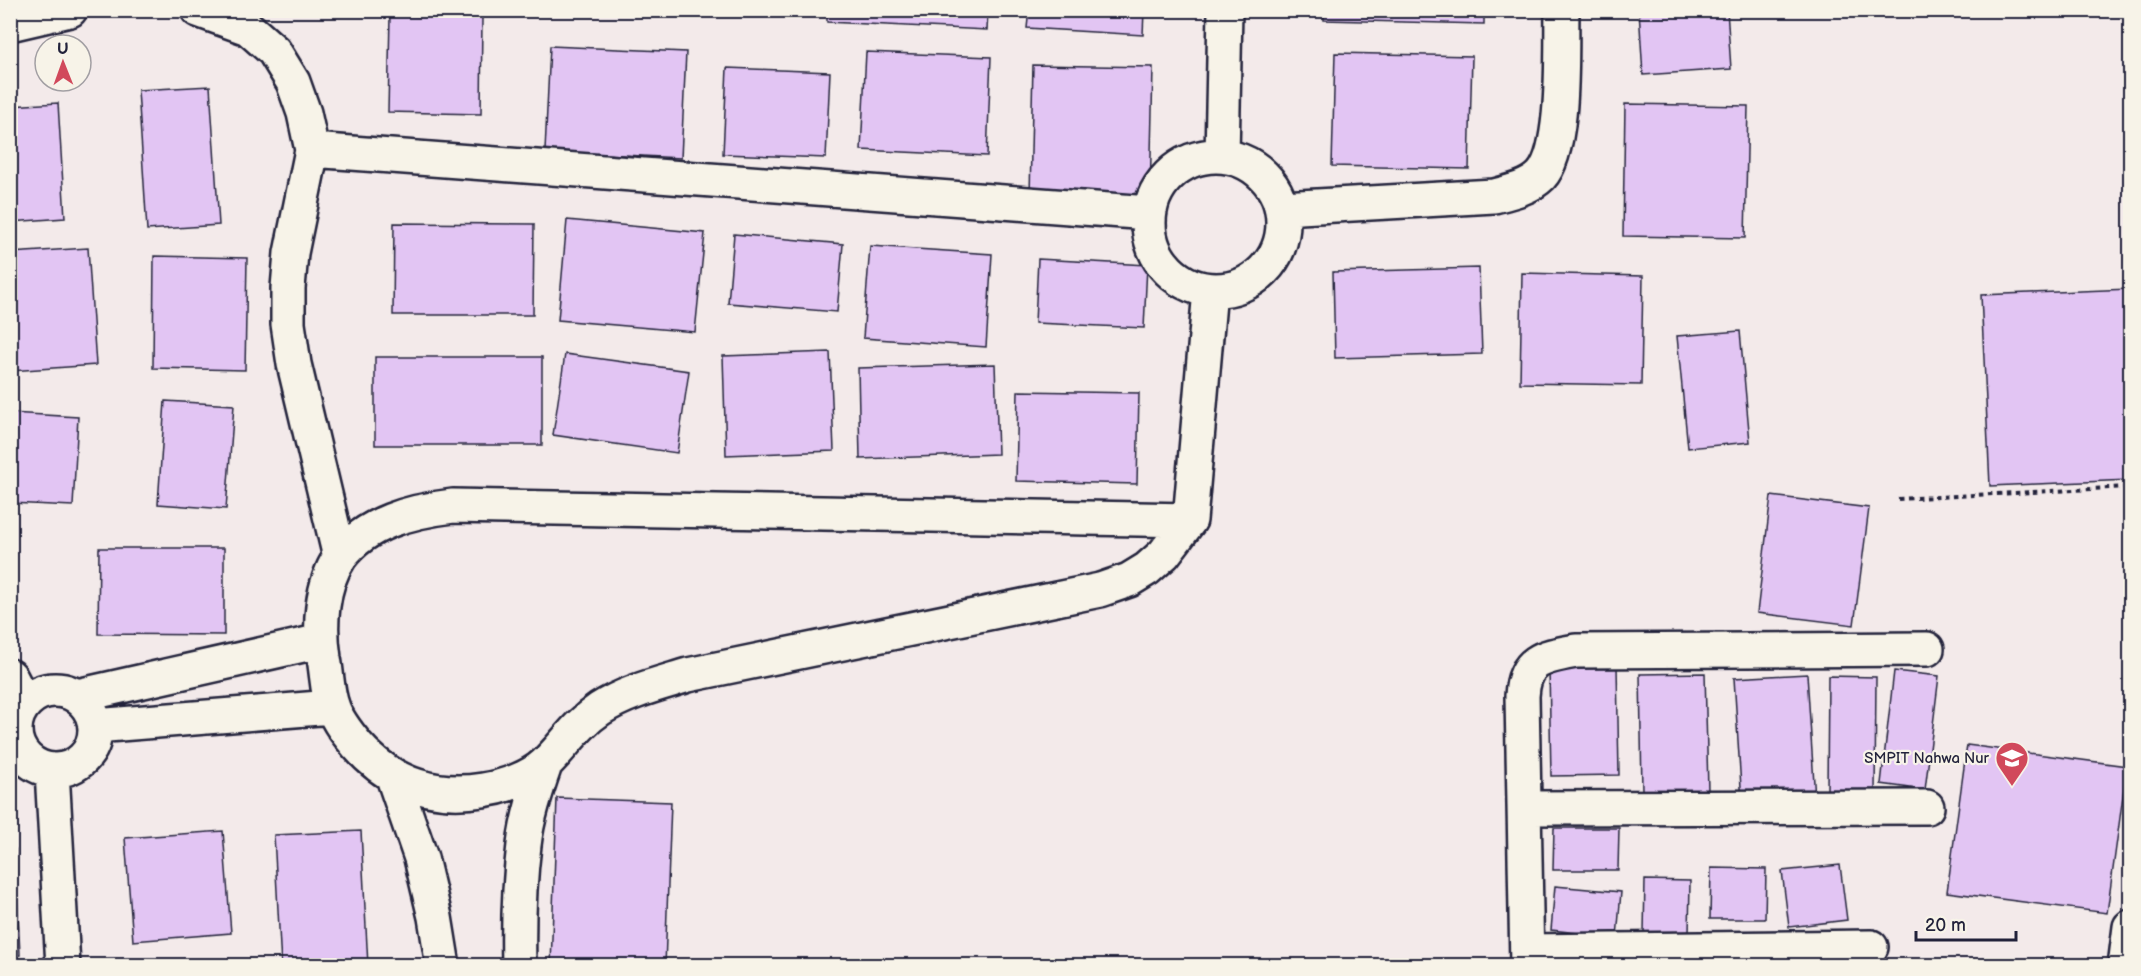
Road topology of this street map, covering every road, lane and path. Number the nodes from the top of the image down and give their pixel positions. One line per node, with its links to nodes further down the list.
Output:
1 (70, 10): 6 (street)
2 (198, 10): 5 (street)
3 (1225, 10): 8 (street)
4 (1562, 10): 9 (street)
5 (251, 19): 7 (street)
6 (10, 24)
7 (312, 150): 10 (street); 15 (street)
8 (1222, 156): 9 (street); 10 (street)
9 (1282, 208): 11 (street)
10 (1149, 213): 11 (street)
11 (1210, 290): 14 (street)
12 (2130, 486): 13 (path)
13 (1898, 499)
14 (1190, 520): 15 (street); 22 (street)
15 (340, 557): 16 (street)
16 (321, 641): 19 (street); 20 (street)
17 (1927, 649): 26 (street)
18 (17, 690): 19 (street); 23 (street)
19 (76, 696): 21 (street)
20 (332, 707): 21 (street); 24 (street)
21 (95, 726): 23 (street)
22 (544, 765): 24 (street); 32 (street)
23 (52, 771): 30 (street)
24 (393, 777): 31 (street)
25 (1927, 807): 26 (street)
26 (1525, 808): 29 (street)
27 (2130, 927): 33 (street)
28 (1871, 947): 29 (street)
29 (1527, 958)
30 (63, 966)
31 (443, 966)
32 (519, 966)
33 (2125, 966)

